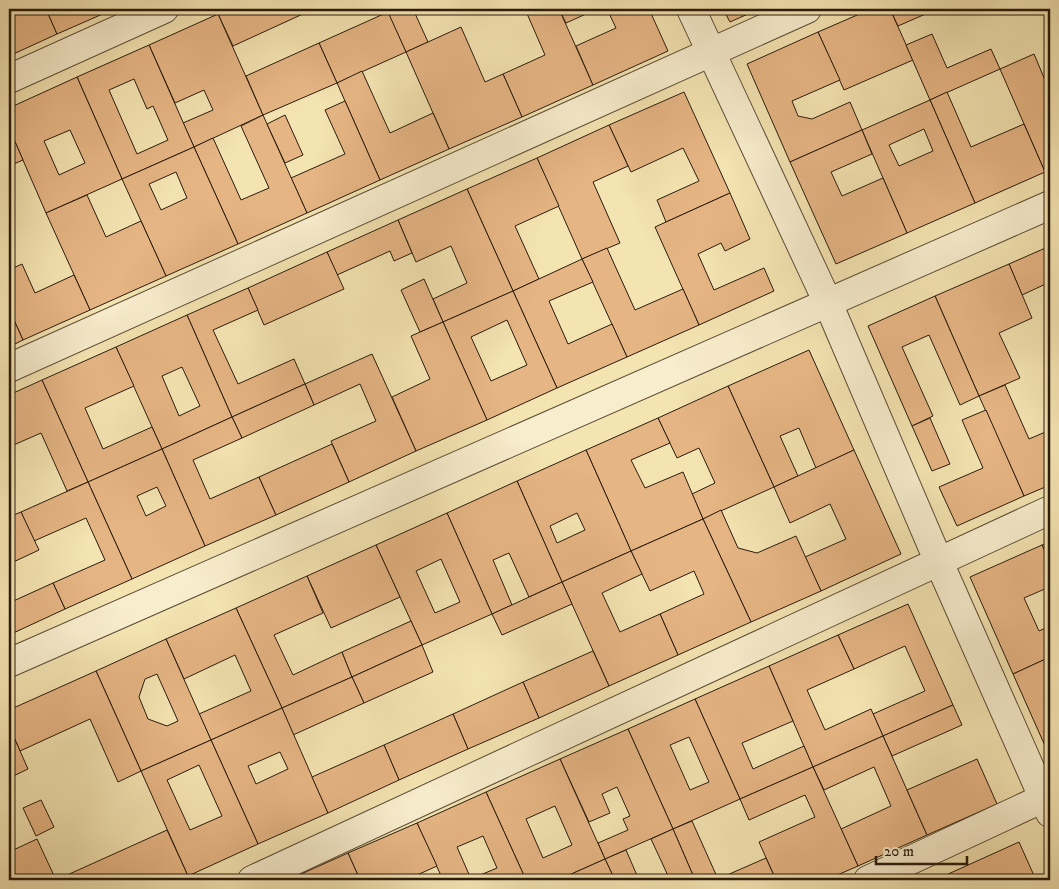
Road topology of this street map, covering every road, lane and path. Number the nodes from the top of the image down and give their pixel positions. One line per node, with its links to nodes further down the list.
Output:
1 (164, 9): 5 (street)
2 (691, 9): 4 (street)
3 (807, 9): 4 (street)
4 (710, 51): 7 (street); 8 (street)
5 (9, 79)
6 (1050, 205): 7 (street)
7 (828, 303): 10 (street); 11 (street)
8 (9, 368)
9 (1050, 510): 10 (street)
10 (938, 560): 12 (street); 13 (street)
11 (9, 662)
12 (1048, 802): 14 (street)
13 (252, 880)
14 (868, 880)

